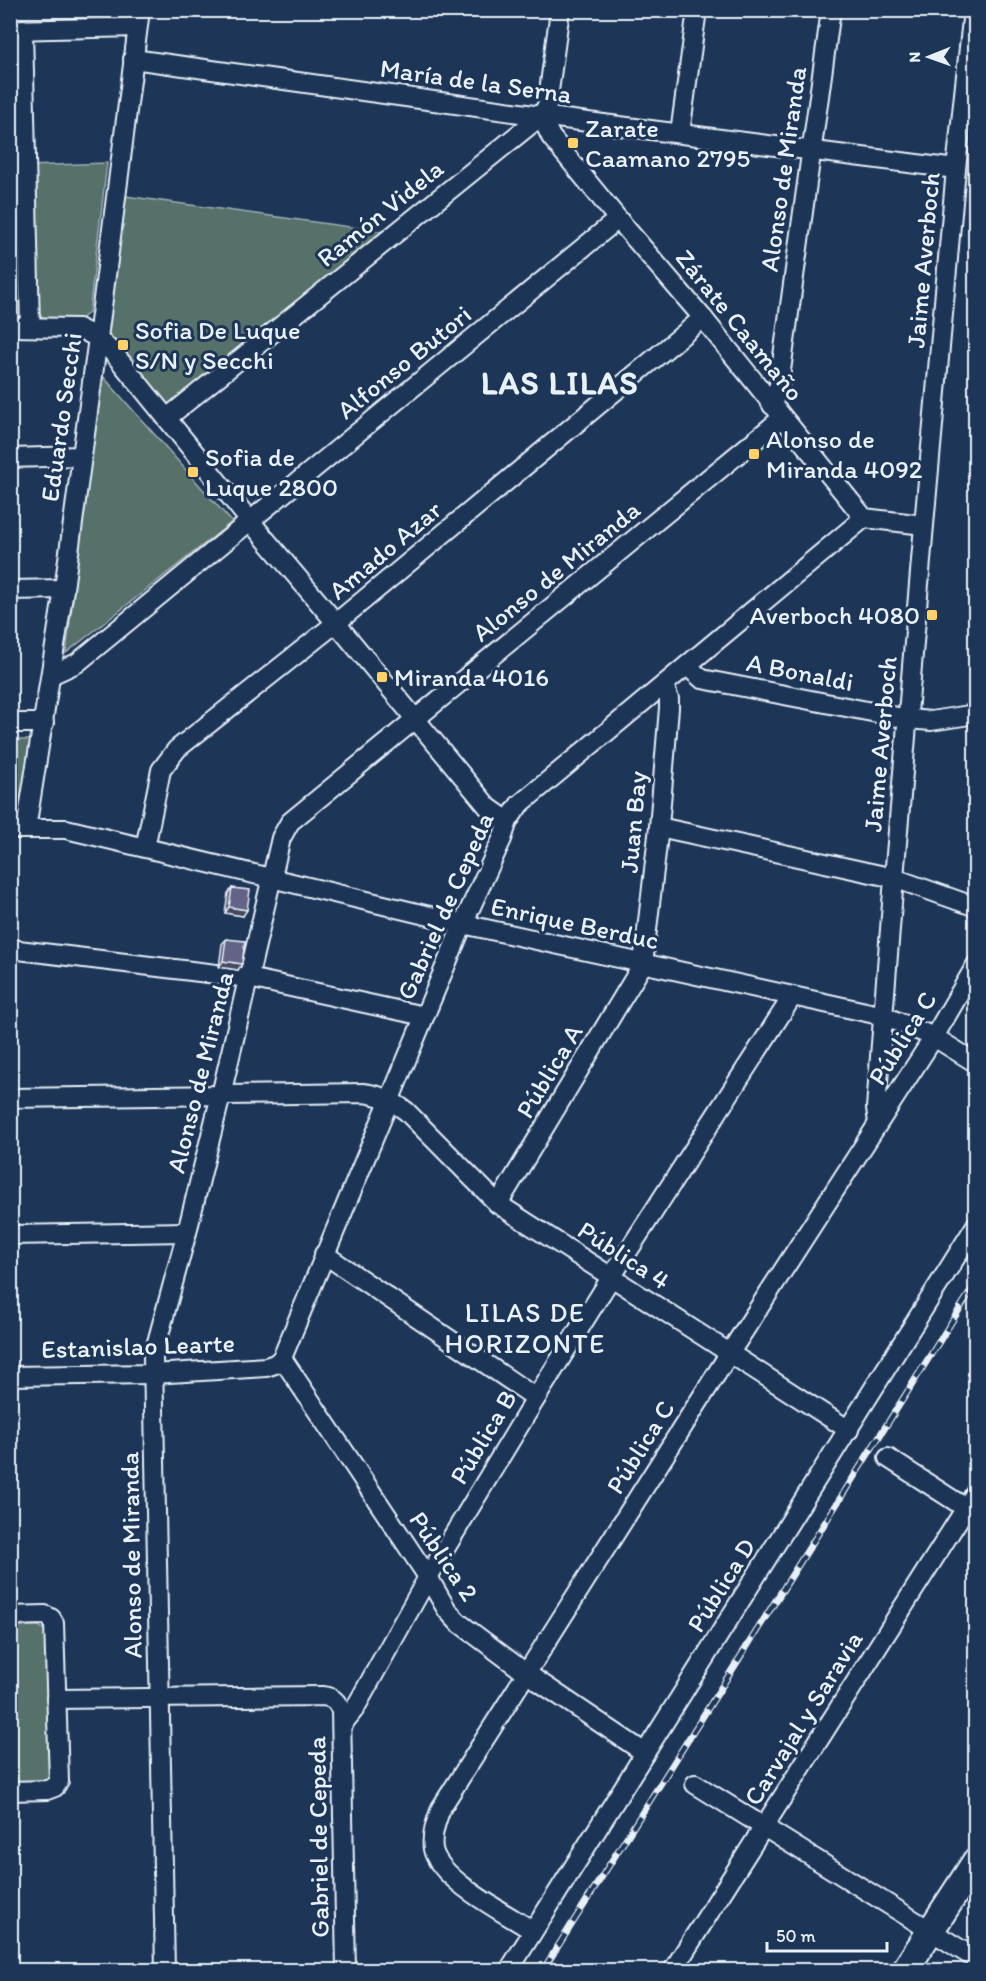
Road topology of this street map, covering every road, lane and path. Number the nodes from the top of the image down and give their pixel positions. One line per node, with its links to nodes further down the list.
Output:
1 (560, 10): 8 (street)
2 (697, 10): 9 (street)
3 (831, 10): 10 (street, Alonso de Miranda)
4 (973, 10): 11 (street, Jaime Averboch)
5 (139, 19): 6 (street); 7 (street, Eduardo Secchi)
6 (17, 29): 15 (street)
7 (133, 59): 8 (street, María de la Serna); 16 (street, Eduardo Secchi)
8 (541, 116): 9 (street, María de la Serna); 12 (street, Zárate Caamaño); 18 (street, Ramón Videla)
9 (680, 133): 10 (street, María de la Serna)
10 (812, 150): 11 (street, María de la Serna); 17 (street, Alonso de Miranda)
11 (956, 169): 23 (street, Jaime Averboch)
12 (618, 219): 13 (street, Zárate Caamaño); 22 (street, Alfonso Butori)
13 (703, 318): 17 (street, Zárate Caamaño); 26 (street, Amado Azar)
14 (10, 327): 15 (street)
15 (30, 327): 16 (street)
16 (98, 338): 18 (street); 19 (street, Eduardo Secchi)
17 (777, 411): 21 (street, Zárate Caamaño); 31 (street, Alonso de Miranda)
18 (166, 418): 22 (street)
19 (81, 456): 20 (street); 24 (street, Eduardo Secchi)
20 (10, 458)
21 (864, 518): 23 (street); 27 (street, Gabriel de Cepeda)
22 (250, 521): 26 (street); 28 (street, Alfonso Butori)
23 (924, 525): 32 (street, Jaime Averboch)
24 (64, 589): 25 (street); 28 (street, Eduardo Secchi)
25 (10, 590)
26 (336, 623): 31 (street); 38 (street, Amado Azar)
27 (687, 666): 29 (street, Gabriel de Cepeda); 32 (street, A Bonaldi)
28 (51, 675): 34 (street, Eduardo Secchi)
29 (664, 685): 35 (street, Gabriel de Cepeda); 36 (street, Juan Bay)
30 (975, 714): 32 (street, A Bonaldi)
31 (416, 719): 35 (street); 39 (street, Alonso de Miranda)
32 (908, 719): 40 (street, Jaime Averboch)
33 (10, 723): 34 (street)
34 (44, 723): 37 (street, Eduardo Secchi)
35 (508, 821): 42 (street, Gabriel de Cepeda)
36 (659, 827): 40 (street); 44 (street, Juan Bay)
37 (18, 829): 38 (street, Enrique Berduc)
38 (145, 848): 39 (street, Enrique Berduc)
39 (271, 877): 42 (street, Enrique Berduc); 46 (street, Alonso de Miranda)
40 (894, 878): 41 (street); 49 (street, Jaime Averboch)
41 (975, 907)
42 (463, 924): 44 (street, Enrique Berduc); 48 (street, Gabriel de Cepeda)
43 (10, 949): 46 (street)
44 (643, 964): 47 (street, Enrique Berduc); 56 (street, Pública A)
45 (975, 965): 50 (street, Pública C)
46 (249, 978): 48 (street); 52 (street, Alonso de Miranda)
47 (792, 997): 49 (street, Enrique Berduc); 61 (street, Pública B)
48 (424, 1016): 54 (street, Gabriel de Cepeda)
49 (884, 1016): 50 (street, Enrique Berduc); 55 (street, Jaime Averboch)
50 (934, 1037): 51 (street, Enrique Berduc); 55 (street, Pública C)
51 (975, 1063)
52 (221, 1095): 53 (street); 54 (street); 58 (street, Alonso de Miranda)
53 (10, 1098)
54 (391, 1100): 56 (street, Pública 4); 60 (street, Gabriel de Cepeda)
55 (878, 1123): 62 (street, Pública C)
56 (498, 1204): 61 (street, Pública 4)
57 (975, 1225): 67 (street, Pública D)
58 (187, 1232): 59 (street); 64 (street, Alonso de Miranda)
59 (10, 1235)
60 (324, 1254): 63 (street, Gabriel de Cepeda); 66 (street)
61 (612, 1276): 62 (street, Pública 4); 66 (street, Pública B)
62 (729, 1354): 67 (street, Pública 4); 73 (street, Pública C)
63 (282, 1358): 64 (street, Estanislao Learte); 71 (street, Pública 2)
64 (153, 1374): 65 (street, Estanislao Learte); 74 (street, Alonso de Miranda)
65 (10, 1376)
66 (536, 1398): 71 (street, Pública B)
67 (849, 1430): 77 (street, Pública D)
68 (888, 1458): 70 (street)
69 (975, 1492): 70 (street, Carvajal y Saravia)
70 (970, 1512): 80 (street, Carvajal y Saravia)
71 (428, 1577): 73 (street, Pública 2); 76 (street, Pública B)
72 (10, 1616): 75 (street)
73 (526, 1673): 77 (street, Pública 2); 82 (street, Pública C)
74 (158, 1697): 75 (street); 76 (street, Gabriel de Cepeda); 85 (street, Alonso de Miranda)
75 (56, 1699): 79 (street)
76 (342, 1725): 86 (street, Gabriel de Cepeda)
77 (645, 1753): 82 (street, Pública D)
78 (695, 1784): 80 (street)
79 (10, 1791)
80 (764, 1827): 83 (street); 88 (street, Carvajal y Saravia)
81 (975, 1861): 83 (main road)
82 (533, 1931): 87 (street, Pública D)
83 (930, 1931): 84 (street); 89 (main road)
84 (975, 1959)
85 (165, 1971)
86 (346, 1971)
87 (509, 1971)
88 (673, 1971)
89 (905, 1971)

